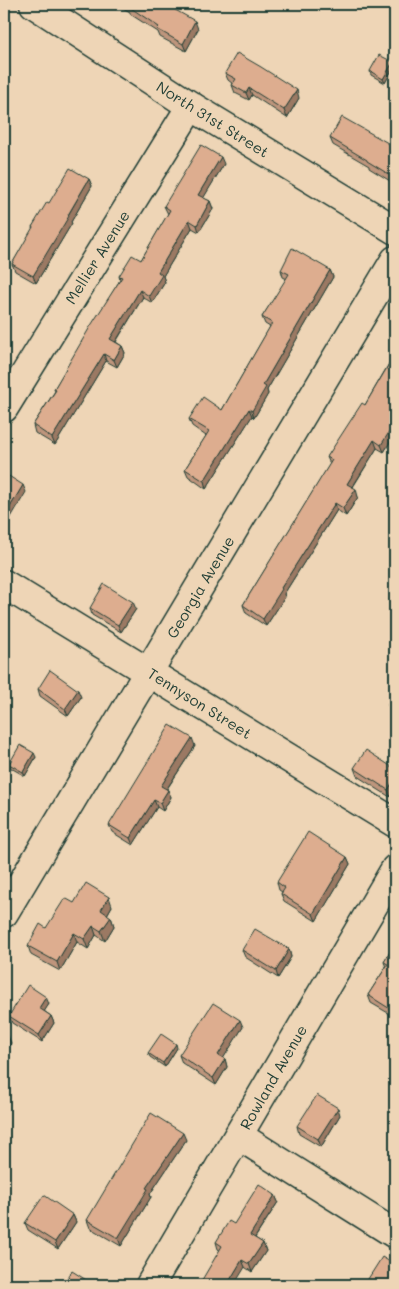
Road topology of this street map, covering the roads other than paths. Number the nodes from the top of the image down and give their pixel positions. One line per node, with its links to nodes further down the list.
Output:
1 (34, 4): 2 (street, North 31st Street)
2 (191, 106): 3 (street, North 31st Street); 5 (street, Mellier Avenue)
3 (395, 230)
4 (395, 260): 7 (street, Georgia Avenue)
5 (4, 408)
6 (4, 584): 7 (street, Tennyson Street)
7 (149, 671): 8 (street, Tennyson Street); 10 (street, Georgia Avenue)
8 (395, 823)
9 (395, 869): 11 (street, Rowland Avenue)
10 (4, 913)
11 (239, 1136): 12 (street); 13 (street, Rowland Avenue)
12 (395, 1234)
13 (150, 1285)

